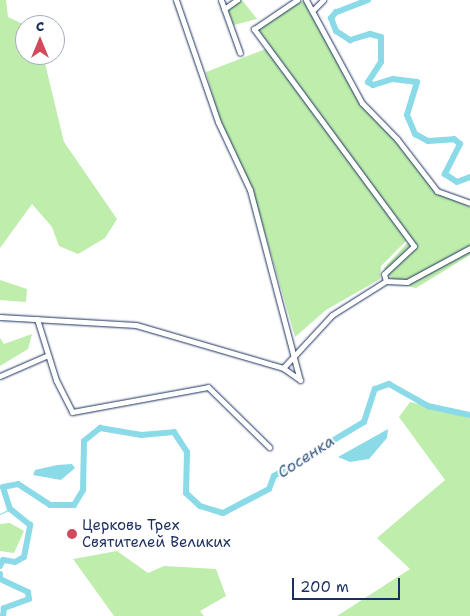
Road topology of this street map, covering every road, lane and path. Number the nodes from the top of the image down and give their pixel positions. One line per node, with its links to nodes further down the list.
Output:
1 (176, 0): 16 (street)
2 (221, 0): 7 (street)
3 (237, 0): 7 (street)
4 (297, 0): 12 (street)
5 (306, 0): 8 (street)
6 (323, 0): 8 (street)
7 (224, 9): 9 (street)
8 (312, 11): 10 (street)
9 (240, 53)
10 (470, 203)
11 (470, 248): 12 (street)
12 (386, 281): 16 (street)
13 (0, 317): 14 (street)
14 (38, 319): 15 (street); 17 (street)
15 (48, 355): 18 (street); 19 (street)
16 (295, 356): 17 (street); 17 (street)
17 (283, 368)
18 (0, 376)
19 (269, 447)

